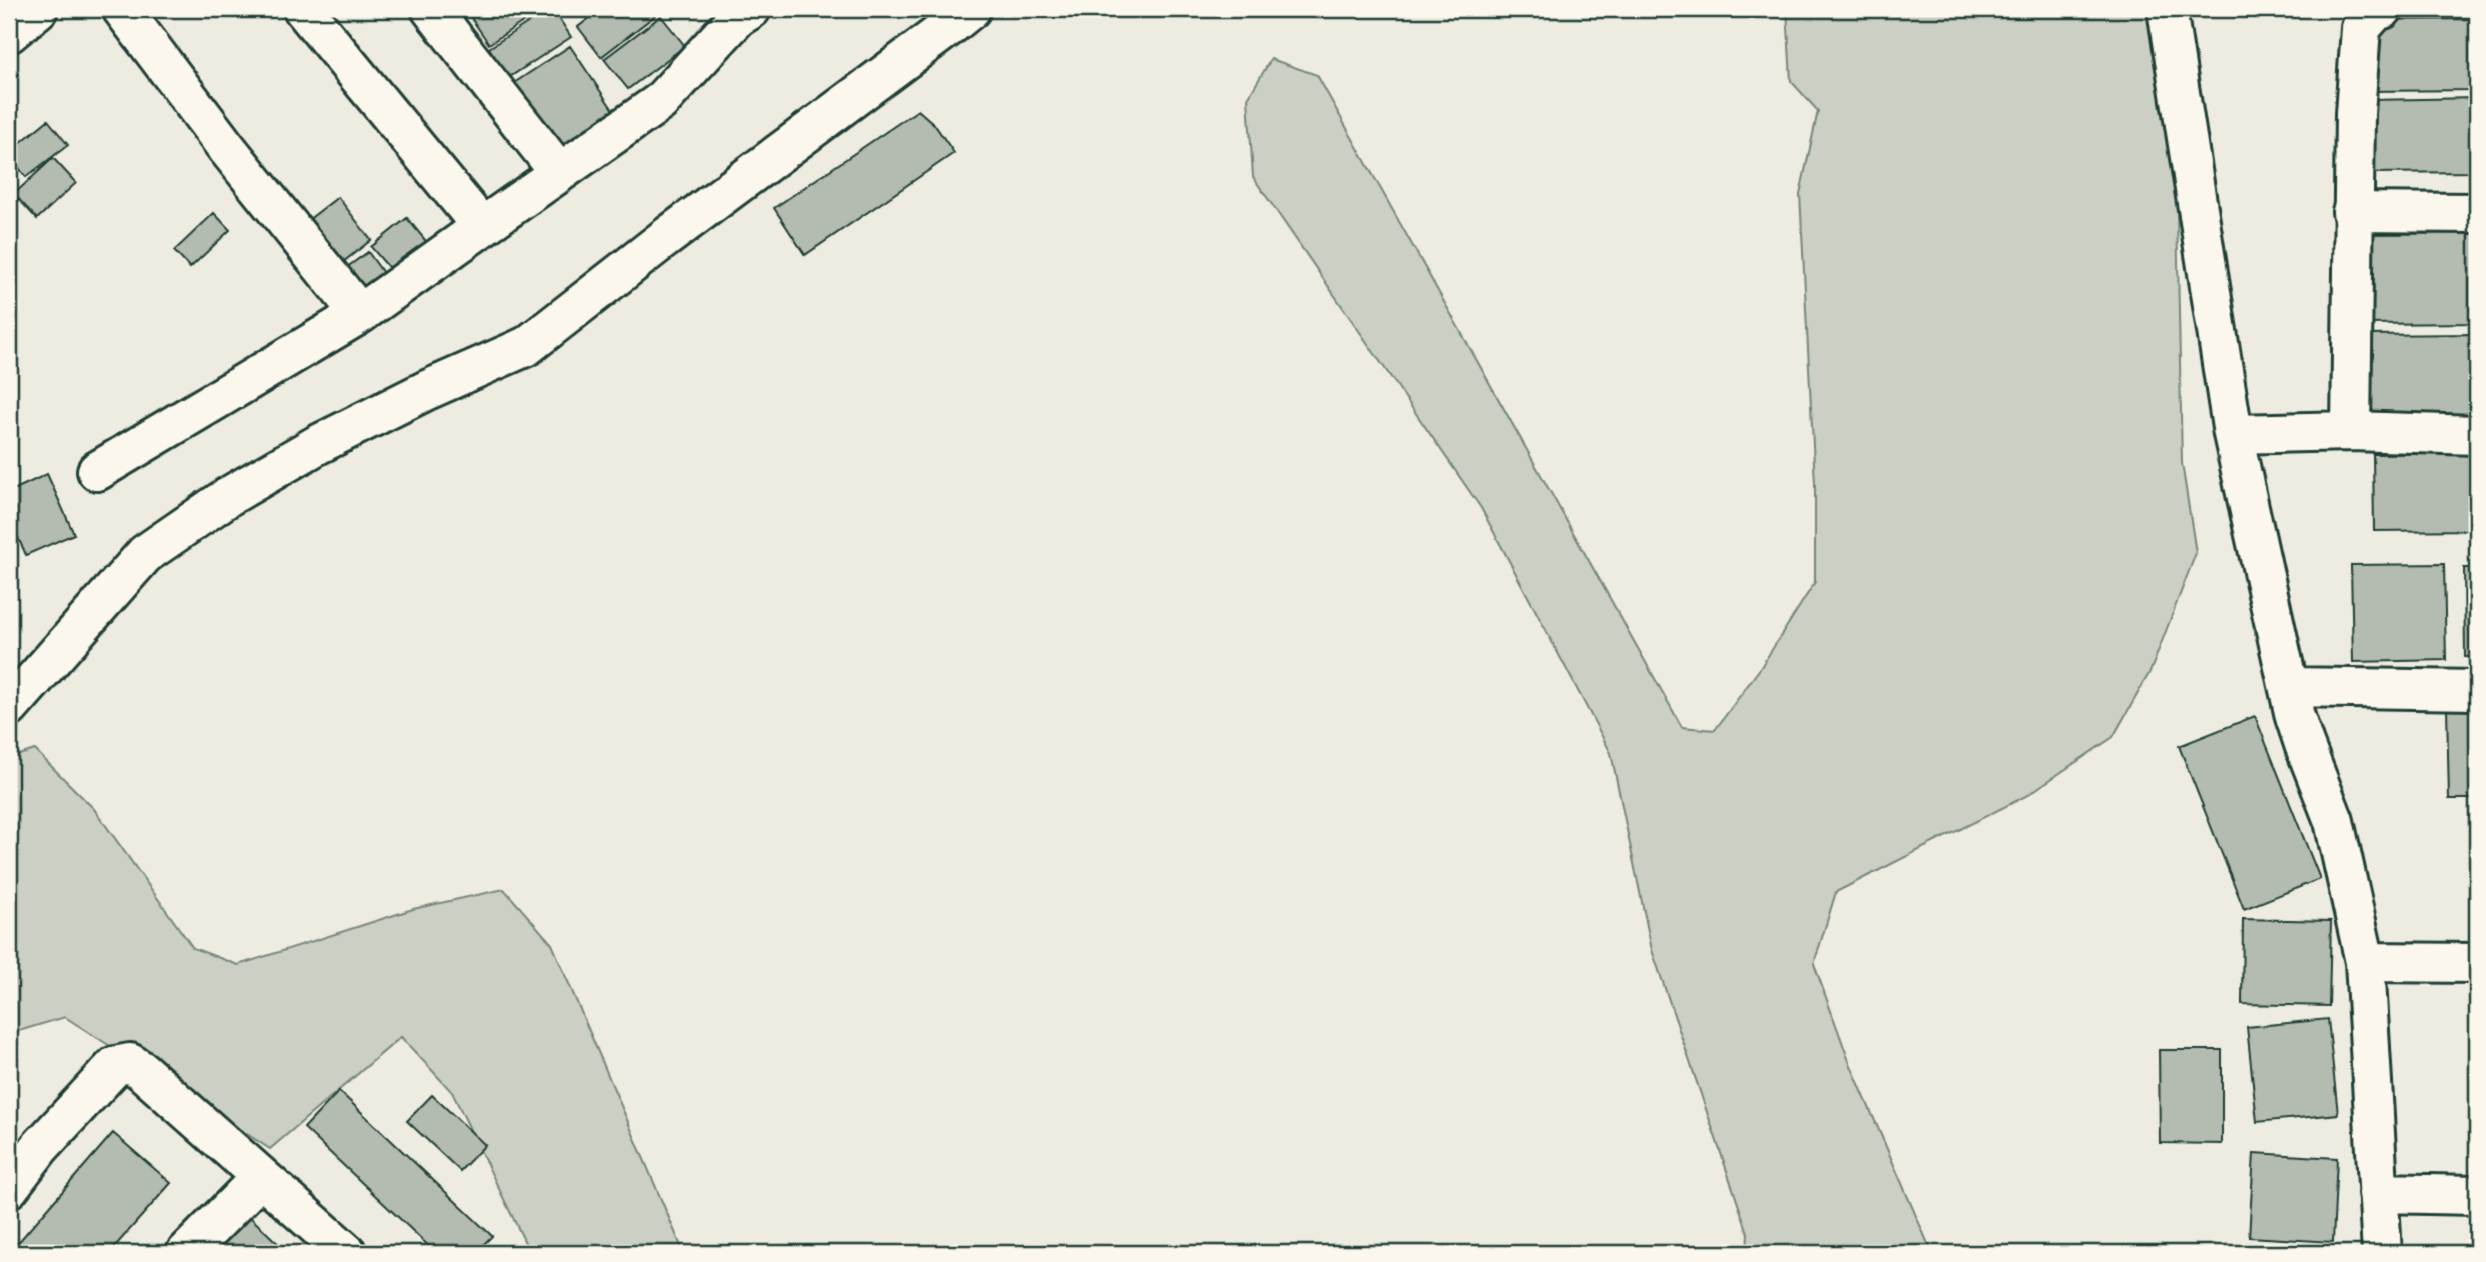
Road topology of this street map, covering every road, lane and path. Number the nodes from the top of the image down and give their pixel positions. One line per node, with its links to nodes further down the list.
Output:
1 (38, 9): 9 (street)
2 (122, 9): 14 (street)
3 (303, 9): 13 (street)
4 (431, 9): 10 (street)
5 (971, 9): 21 (street)
6 (2167, 9): 16 (street)
7 (2383, 9): 11 (street)
8 (740, 12): 10 (street)
9 (9, 33)
10 (559, 172): 13 (street)
11 (2352, 212): 12 (street); 15 (street)
12 (2477, 213)
13 (482, 227): 14 (street)
14 (360, 314): 18 (street)
15 (2350, 431): 16 (street); 17 (street)
16 (2233, 434): 19 (street)
17 (2477, 435)
18 (97, 471)
19 (2289, 687): 20 (street); 22 (street)
20 (2477, 690)
21 (9, 708)
22 (2365, 962): 23 (street); 26 (street)
23 (2477, 963)
24 (261, 1177): 25 (street); 28 (street); 29 (street)
25 (9, 1188)
26 (2378, 1193): 27 (street); 30 (street)
27 (2477, 1195)
28 (186, 1253)
29 (347, 1253)
30 (2382, 1253)

